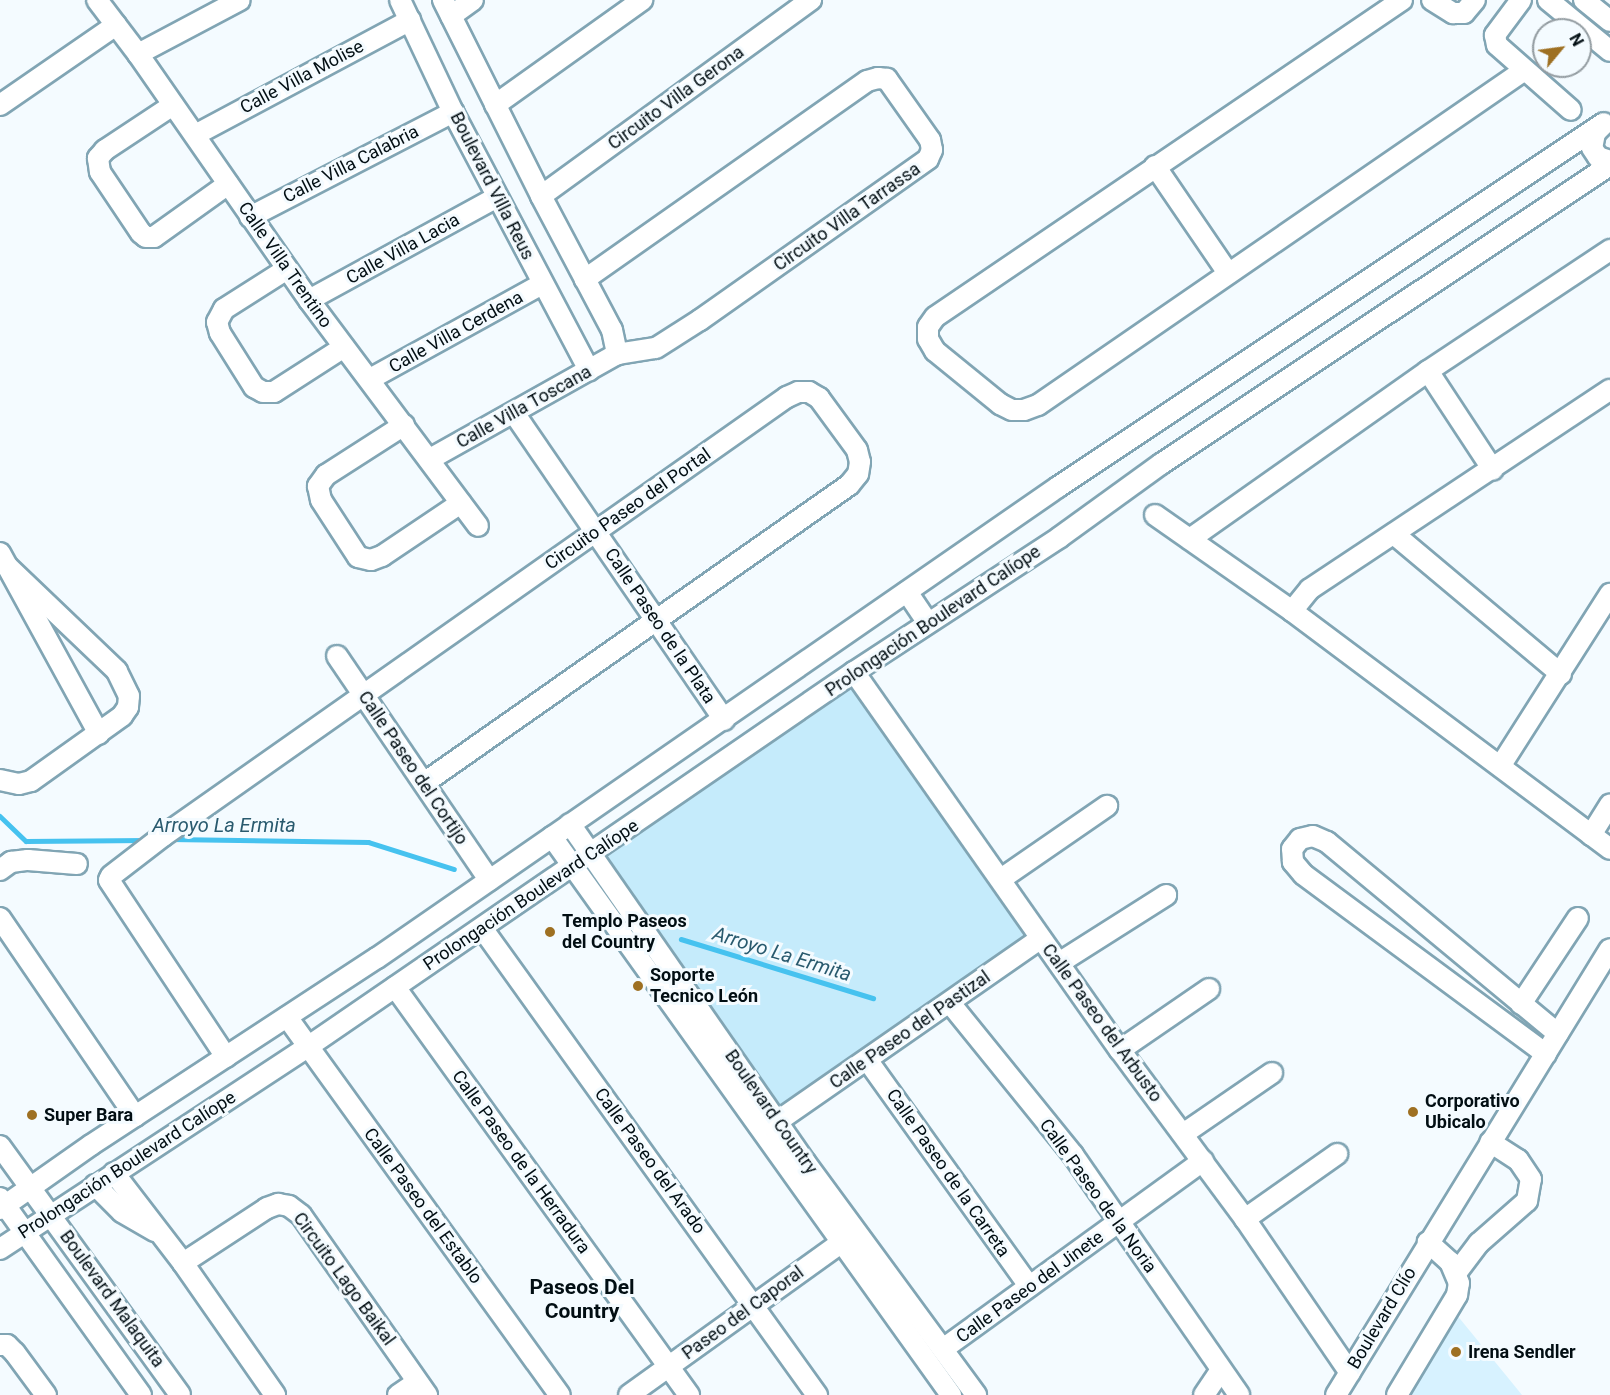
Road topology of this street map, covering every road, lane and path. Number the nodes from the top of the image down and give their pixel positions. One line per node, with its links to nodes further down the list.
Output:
1 (97, 0): 16 (street, Calle Villa Trentino)
2 (240, 0): 18 (street)
3 (400, 0): 14 (street, Boulevard Villa Reus)
4 (472, 0): 13 (street)
5 (642, 0): 22 (street)
6 (811, 0): 30 (street, Circuito Villa Gerona)
7 (1402, 0): 28 (street)
8 (1432, 0): 9 (street)
9 (1475, 0)
10 (1521, 0): 19 (street)
11 (1548, 0): 17 (street)
12 (1584, 0): 15 (street)
13 (447, 8): 22 (street)
14 (410, 20): 24 (street, Boulevard Villa Reus); 26 (street, Calle Villa Molise)
15 (1610, 21)
16 (116, 26): 18 (street, Calle Villa Trentino); 20 (street)
17 (1610, 51)
18 (138, 54): 21 (street, Calle Villa Trentino)
19 (1523, 70): 23 (street); 35 (street)
20 (0, 105)
21 (173, 105): 26 (street, Calle Villa Trentino); 29 (street)
22 (495, 105): 30 (street)
23 (1571, 110)
24 (453, 112): 31 (street, Boulevard Villa Reus); 32 (street, Calle Villa Calabria)
25 (1607, 121): 27 (street); 56 (street, Prolongación Boulevard Calíope)
26 (195, 135): 29 (street, Calle Villa Trentino)
27 (1610, 163): 60 (street, Prolongación Boulevard Calíope)
28 (1155, 166): 35 (street); 35 (street)
29 (228, 184): 32 (street, Calle Villa Trentino)
30 (541, 196): 36 (street)
31 (497, 197): 37 (street, Boulevard Villa Reus); 38 (street, Calle Villa Lacia)
32 (250, 217): 34 (street, Calle Villa Trentino)
33 (1610, 250): 42 (street)
34 (287, 269): 38 (street, Calle Villa Trentino); 39 (street)
35 (1228, 273)
36 (585, 279): 40 (street); 40 (street, Circuito Villa Tarrassa)
37 (542, 284): 41 (street, Boulevard Villa Reus); 43 (street, Calle Villa Cerdena)
38 (309, 300): 39 (street, Calle Villa Trentino)
39 (344, 347): 43 (street, Calle Villa Trentino)
40 (617, 354): 41 (street, Calle Villa Toscana)
41 (589, 370): 45 (street, Calle Villa Toscana)
42 (1428, 371): 48 (street); 54 (street)
43 (370, 379): 46 (street, Calle Villa Trentino)
44 (1610, 390): 48 (street)
45 (514, 413): 47 (street, Calle Villa Toscana); 52 (street, Calle Paseo de la Plata)
46 (404, 425): 47 (street, Calle Villa Trentino); 49 (street)
47 (430, 459): 49 (street, Calle Villa Trentino)
48 (1493, 470): 53 (street)
49 (461, 503): 51 (street, Calle Villa Trentino)
50 (1155, 515): 54 (street)
51 (478, 526)
52 (596, 531): 59 (street, Calle Paseo de la Plata); 59 (street, Circuito Paseo del Portal); 64 (street, Circuito Paseo del Portal)
53 (1394, 534): 58 (street); 63 (street)
54 (1190, 538): 58 (street)
55 (4, 560): 66 (street); 66 (street)
56 (907, 592): 60 (street); 65 (street, Prolongación Boulevard Calíope)
57 (1610, 594): 63 (street)
58 (1292, 611): 67 (street)
59 (656, 618): 65 (street, Calle Paseo de la Plata); 69 (street, Circuito Paseo del Portal)
60 (928, 623): 62 (street, Prolongación Boulevard Calíope)
61 (338, 656): 64 (street, Calle Paseo del Cortijo)
62 (854, 672): 76 (street, Prolongación Boulevard Calíope); 81 (street, Calle Paseo del Arbusto)
63 (1561, 674): 67 (street)
64 (363, 695): 69 (street, Calle Paseo del Cortijo); 98 (street, Circuito Paseo del Portal)
65 (724, 720): 72 (street, Prolongación Boulevard Calíope)
66 (99, 734): 68 (street)
67 (1501, 765): 73 (street)
68 (0, 780)
69 (424, 783): 80 (street, Calle Paseo del Cortijo)
70 (1610, 805): 73 (street)
71 (1107, 806): 81 (street)
72 (570, 824): 74 (street, Prolongación Boulevard Calíope); 76 (street, Boulevard Country)
73 (1592, 835): 75 (street)
74 (552, 837): 78 (street, Boulevard Country); 80 (street, Prolongación Boulevard Calíope)
75 (1610, 849)
76 (591, 855): 78 (street, Prolongación Boulevard Calíope); 102 (street, Boulevard Country)
77 (77, 864): 79 (street)
78 (573, 867): 85 (street, Prolongación Boulevard Calíope); 117 (street, Boulevard Country)
79 (0, 870)
80 (489, 879): 93 (street, Prolongación Boulevard Calíope)
81 (1001, 879): 86 (street, Calle Paseo del Arbusto)
82 (1166, 895): 88 (street)
83 (0, 918): 101 (street)
84 (1578, 918): 92 (street)
85 (482, 928): 89 (street, Prolongación Boulevard Calíope); 123 (street, Calle Paseo del Arado)
86 (1041, 938): 88 (street, Calle Paseo del Arbusto); 91 (street, Calle Paseo del Pastizal)
87 (1610, 949): 94 (street, Boulevard Clío)
88 (1059, 963): 96 (street, Calle Paseo del Arbusto)
89 (395, 987): 95 (street, Prolongación Boulevard Calíope); 126 (street, Calle Paseo de la Herradura)
90 (1209, 989): 96 (street)
91 (950, 1003): 99 (street, Calle Paseo del Pastizal); 114 (street, Calle Paseo de la Noria)
92 (1521, 1004): 94 (street); 97 (street)
93 (287, 1017): 95 (street, Calle Paseo del Establo); 98 (street, Prolongación Boulevard Calíope)
94 (1558, 1034): 97 (street, Boulevard Clío)
95 (309, 1046): 108 (street, Prolongación Boulevard Calíope); 135 (street, Calle Paseo del Establo)
96 (1120, 1050): 103 (street, Calle Paseo del Arbusto)
97 (1546, 1054): 104 (street, Boulevard Clío)
98 (226, 1057): 101 (street, Prolongación Boulevard Calíope)
99 (868, 1061): 102 (street, Calle Paseo del Pastizal); 122 (street, Calle Paseo de la Carreta)
100 (1272, 1073): 103 (street)
101 (135, 1116): 110 (street, Prolongación Boulevard Calíope)
102 (777, 1121): 117 (street, Boulevard Country)
103 (1183, 1134): 107 (street, Calle Paseo del Arbusto)
104 (1490, 1142): 118 (street, Boulevard Clío); 121 (street)
105 (0, 1146): 110 (street, Boulevard Malaquita)
106 (1337, 1154): 113 (street)
107 (1203, 1161): 113 (street, Calle Paseo del Arbusto); 114 (street, Calle Paseo del Jinete)
108 (114, 1173): 109 (street, Prolongación Boulevard Calíope); 116 (street)
109 (95, 1185): 112 (street, Prolongación Boulevard Calíope); 116 (street)
110 (30, 1188): 111 (street, Prolongación Boulevard Calíope); 112 (street, Boulevard Malaquita)
111 (2, 1204): 115 (street, Boulevard Malaquita)
112 (51, 1215): 115 (street, Prolongación Boulevard Calíope); 132 (street, Boulevard Malaquita)
113 (1245, 1219): 128 (street, Calle Paseo del Arbusto)
114 (1119, 1223): 122 (street, Calle Paseo del Jinete); 127 (street, Calle Paseo de la Noria)
115 (26, 1232): 119 (street, Prolongación Boulevard Calíope); 131 (street, Boulevard Malaquita)
116 (162, 1236): 120 (street)
117 (848, 1238): 123 (street, Paseo del Caporal); 125 (street, Boulevard Country); 139 (street, Boulevard Country)
118 (1428, 1242): 121 (street); 128 (street, Boulevard Clío)
119 (0, 1249)
120 (183, 1263): 129 (street, Circuito Lago Baikal); 133 (street)
121 (1457, 1272): 144 (street)
122 (1029, 1286): 125 (street, Calle Paseo del Jinete)
123 (753, 1305): 126 (street, Paseo del Caporal); 138 (street, Calle Paseo del Arado)
124 (0, 1345): 130 (street)
125 (943, 1349): 140 (street, Boulevard Country)
126 (668, 1367): 136 (street, Paseo del Caporal); 137 (street, Calle Paseo de la Herradura)
127 (1221, 1370): 141 (street); 142 (street, Calle Paseo de la Noria)
128 (1350, 1373): 143 (street, Boulevard Clío)
129 (422, 1388): 134 (street)
130 (46, 1395)
131 (141, 1395)
132 (180, 1395)
133 (275, 1395)
134 (398, 1395)
135 (560, 1395)
136 (629, 1395)
137 (688, 1395)
138 (817, 1395)
139 (951, 1395)
140 (976, 1395)
141 (1204, 1395)
142 (1239, 1395)
143 (1336, 1395)
144 (1397, 1395)

